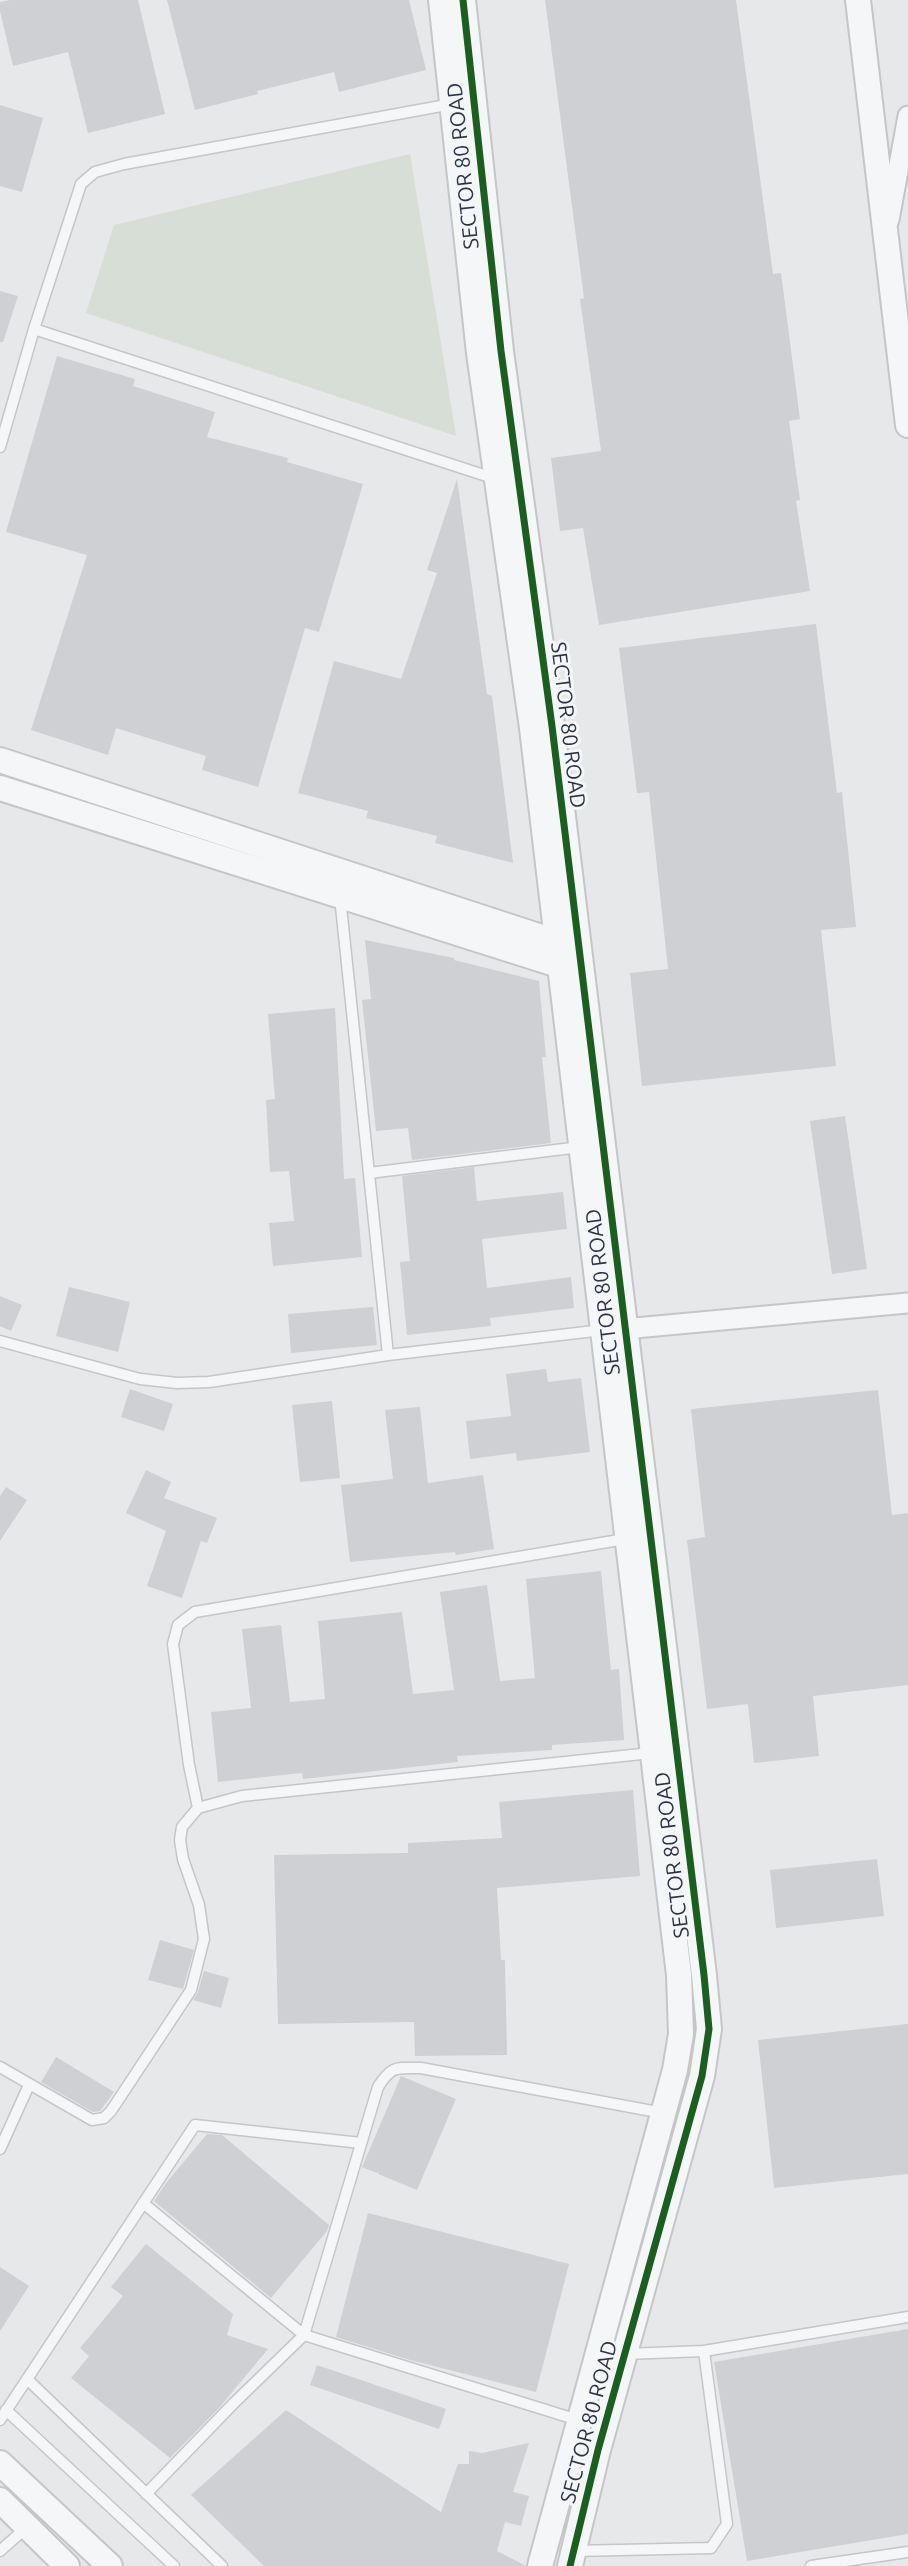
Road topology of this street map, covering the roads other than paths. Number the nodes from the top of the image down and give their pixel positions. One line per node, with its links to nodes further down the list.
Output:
1 (441, 0): 4 (street, SECTOR 80 ROAD)
2 (463, 0): 4 (street, SECTOR 80 ROAD)
3 (858, 0): 6 (street)
4 (463, 102): 7 (lane); 11 (street, SECTOR 80 ROAD)
5 (908, 116): 6 (street)
6 (885, 239): 8 (street)
7 (34, 329): 10 (lane); 11 (lane)
8 (902, 331): 9 (street)
9 (908, 425)
10 (0, 447)
11 (508, 483): 15 (street, SECTOR 80 ROAD)
12 (0, 760): 15 (street)
13 (0, 788): 14 (street)
14 (340, 897): 15 (street); 17 (lane)
15 (570, 958): 16 (street, SECTOR 80 ROAD); 19 (street, SECTOR 80 ROAD)
16 (581, 1147): 17 (lane); 19 (street, SECTOR 80 ROAD)
17 (369, 1172): 21 (lane)
18 (908, 1303): 19 (street)
19 (614, 1330): 21 (lane); 22 (street, SECTOR 80 ROAD); 23 (street, SECTOR 80 ROAD)
20 (0, 1341): 21 (lane)
21 (388, 1355)
22 (626, 1538): 24 (street, SECTOR 80 ROAD); 25 (lane)
23 (677, 1748): 24 (lane); 35 (street, SECTOR 80 ROAD)
24 (652, 1753): 25 (lane); 28 (street, SECTOR 80 ROAD)
25 (198, 1808): 27 (lane)
26 (0, 2067): 27 (lane)
27 (29, 2085): 30 (lane)
28 (663, 2113): 29 (lane); 39 (street, SECTOR 80 ROAD)
29 (361, 2143): 31 (lane); 33 (lane)
30 (0, 2149)
31 (143, 2203): 33 (lane); 36 (lane)
32 (908, 2317): 34 (lane)
33 (304, 2335): 39 (lane); 42 (lane)
34 (704, 2351): 35 (lane); 47 (lane)
35 (625, 2354): 40 (street, SECTOR 80 ROAD)
36 (27, 2379): 37 (lane); 42 (lane)
37 (6, 2410): 38 (lane); 50 (lane)
38 (0, 2420)
39 (575, 2432): 40 (street); 52 (street, SECTOR 80 ROAD)
40 (598, 2450): 47 (street, SECTOR 80 ROAD)
41 (0, 2463): 49 (street)
42 (146, 2494): 51 (lane)
43 (0, 2500): 44 (street)
44 (28, 2526): 45 (lane); 48 (street)
45 (0, 2552)
46 (908, 2552): 53 (lane)
47 (572, 2559)
48 (67, 2566)
49 (110, 2566)
50 (174, 2566)
51 (222, 2566)
52 (540, 2566)
53 (811, 2566)

